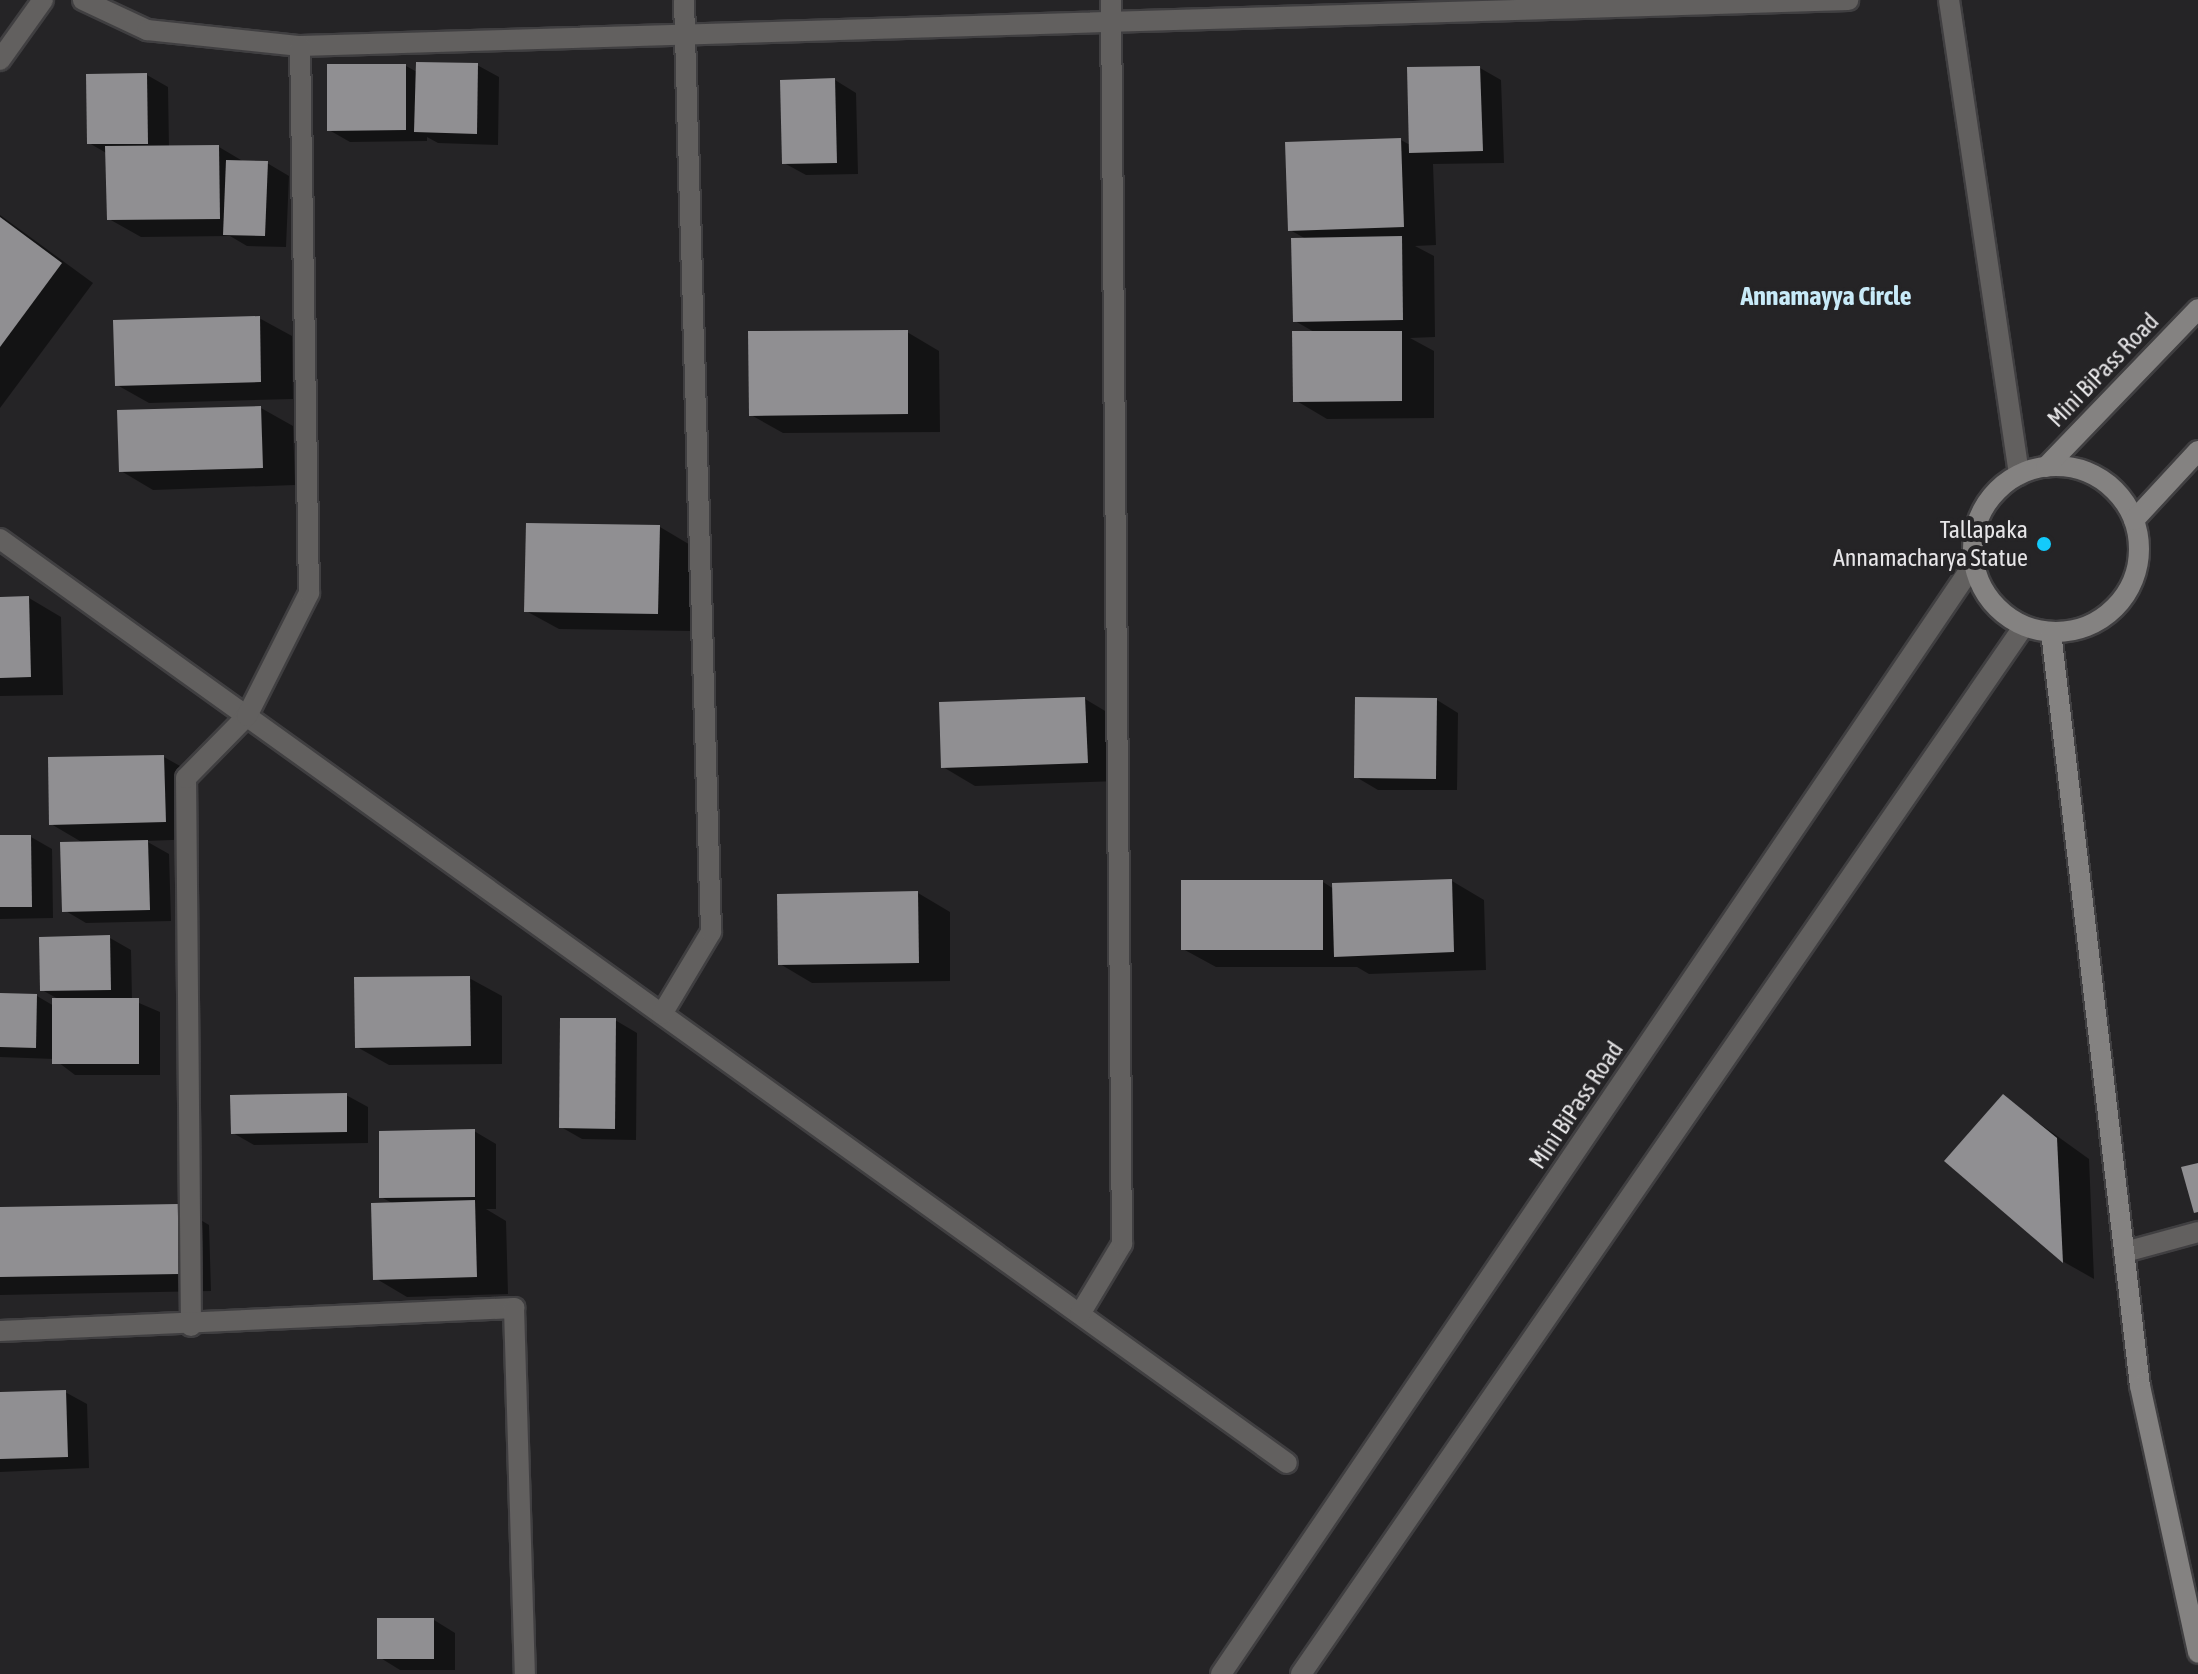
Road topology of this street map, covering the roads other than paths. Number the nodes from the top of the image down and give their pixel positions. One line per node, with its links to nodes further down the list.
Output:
1 (43, 0): 11 (street)
2 (83, 0): 10 (street)
3 (684, 0): 9 (street)
4 (1111, 0): 8 (street)
5 (1848, 0): 7 (street)
6 (1949, 0): 15 (street)
7 (1517, 5): 8 (street)
8 (1111, 23): 9 (street); 25 (street)
9 (684, 35): 10 (street); 22 (street)
10 (300, 46): 21 (street)
11 (0, 60)
12 (2198, 309): 14 (main road, Mini BiPass Road)
13 (2198, 451): 16 (main road)
14 (2046, 467): 15 (main road); 16 (main road)
15 (2019, 475): 18 (main road)
16 (2134, 520): 20 (main road)
17 (0, 539): 21 (street)
18 (1973, 565): 19 (main road); 31 (street, Mini BiPass Road)
19 (2024, 626): 20 (main road); 32 (street)
20 (2051, 632): 24 (main road)
21 (247, 716): 22 (street); 26 (street)
22 (662, 1014): 25 (street)
23 (2198, 1232): 24 (street)
24 (2125, 1252): 29 (main road)
25 (1080, 1314): 28 (street)
26 (191, 1326): 27 (street); 30 (street)
27 (0, 1331)
28 (1287, 1463)
29 (2198, 1653)
30 (525, 1674)
31 (1221, 1674)
32 (1301, 1674)

